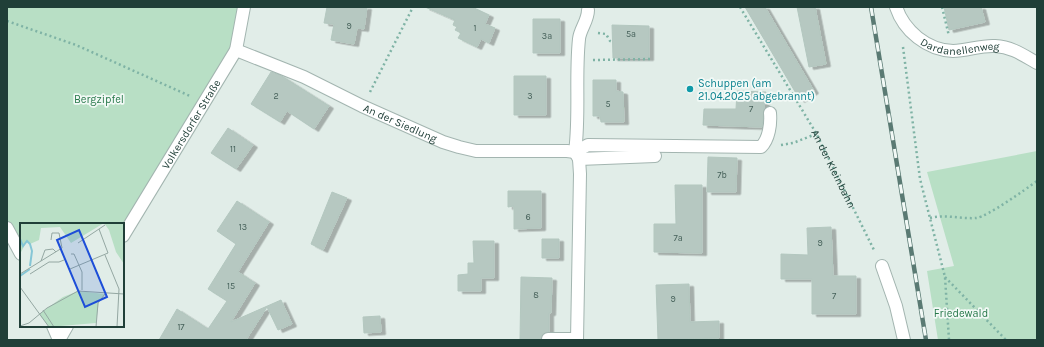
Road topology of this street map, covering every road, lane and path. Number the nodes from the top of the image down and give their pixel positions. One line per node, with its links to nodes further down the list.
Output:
1 (244, 7): 11 (street, Volkersdorfer Straße)
2 (413, 7): 17 (path)
3 (740, 7): 19 (path, An der Kleinbahn)
4 (896, 7): 12 (street, Dardanellenweg)
5 (942, 7): 12 (path)
6 (588, 10): 14 (street)
7 (7, 21): 16 (path)
8 (604, 33): 9 (path)
9 (612, 42)
10 (902, 45): 24 (path)
11 (236, 50): 16 (street, Volkersdorfer Straße); 17 (street, An der Siedlung)
12 (952, 51): 15 (street, Dardanellenweg)
13 (651, 59): 14 (path)
14 (578, 60): 21 (street)
15 (1037, 63)
16 (206, 101): 26 (street, Volkersdorfer Straße)
17 (362, 106): 21 (street, An der Siedlung)
18 (770, 113): 20 (street)
19 (816, 134): 20 (path); 28 (path, An der Kleinbahn)
20 (761, 147): 21 (street, An der Siedlung)
21 (577, 155): 22 (street); 34 (street)
22 (655, 156)
23 (1037, 181): 24 (path)
24 (930, 218): 29 (path)
25 (7, 228): 27 (street)
26 (124, 234)
27 (20, 252)
28 (882, 266): 35 (street)
29 (945, 277): 36 (path); 37 (path)
30 (53, 327): 33 (street)
31 (66, 327): 33 (street)
32 (548, 339): 34 (street)
33 (59, 340)
34 (577, 340)
35 (904, 340)
36 (950, 340)
37 (1006, 340)

